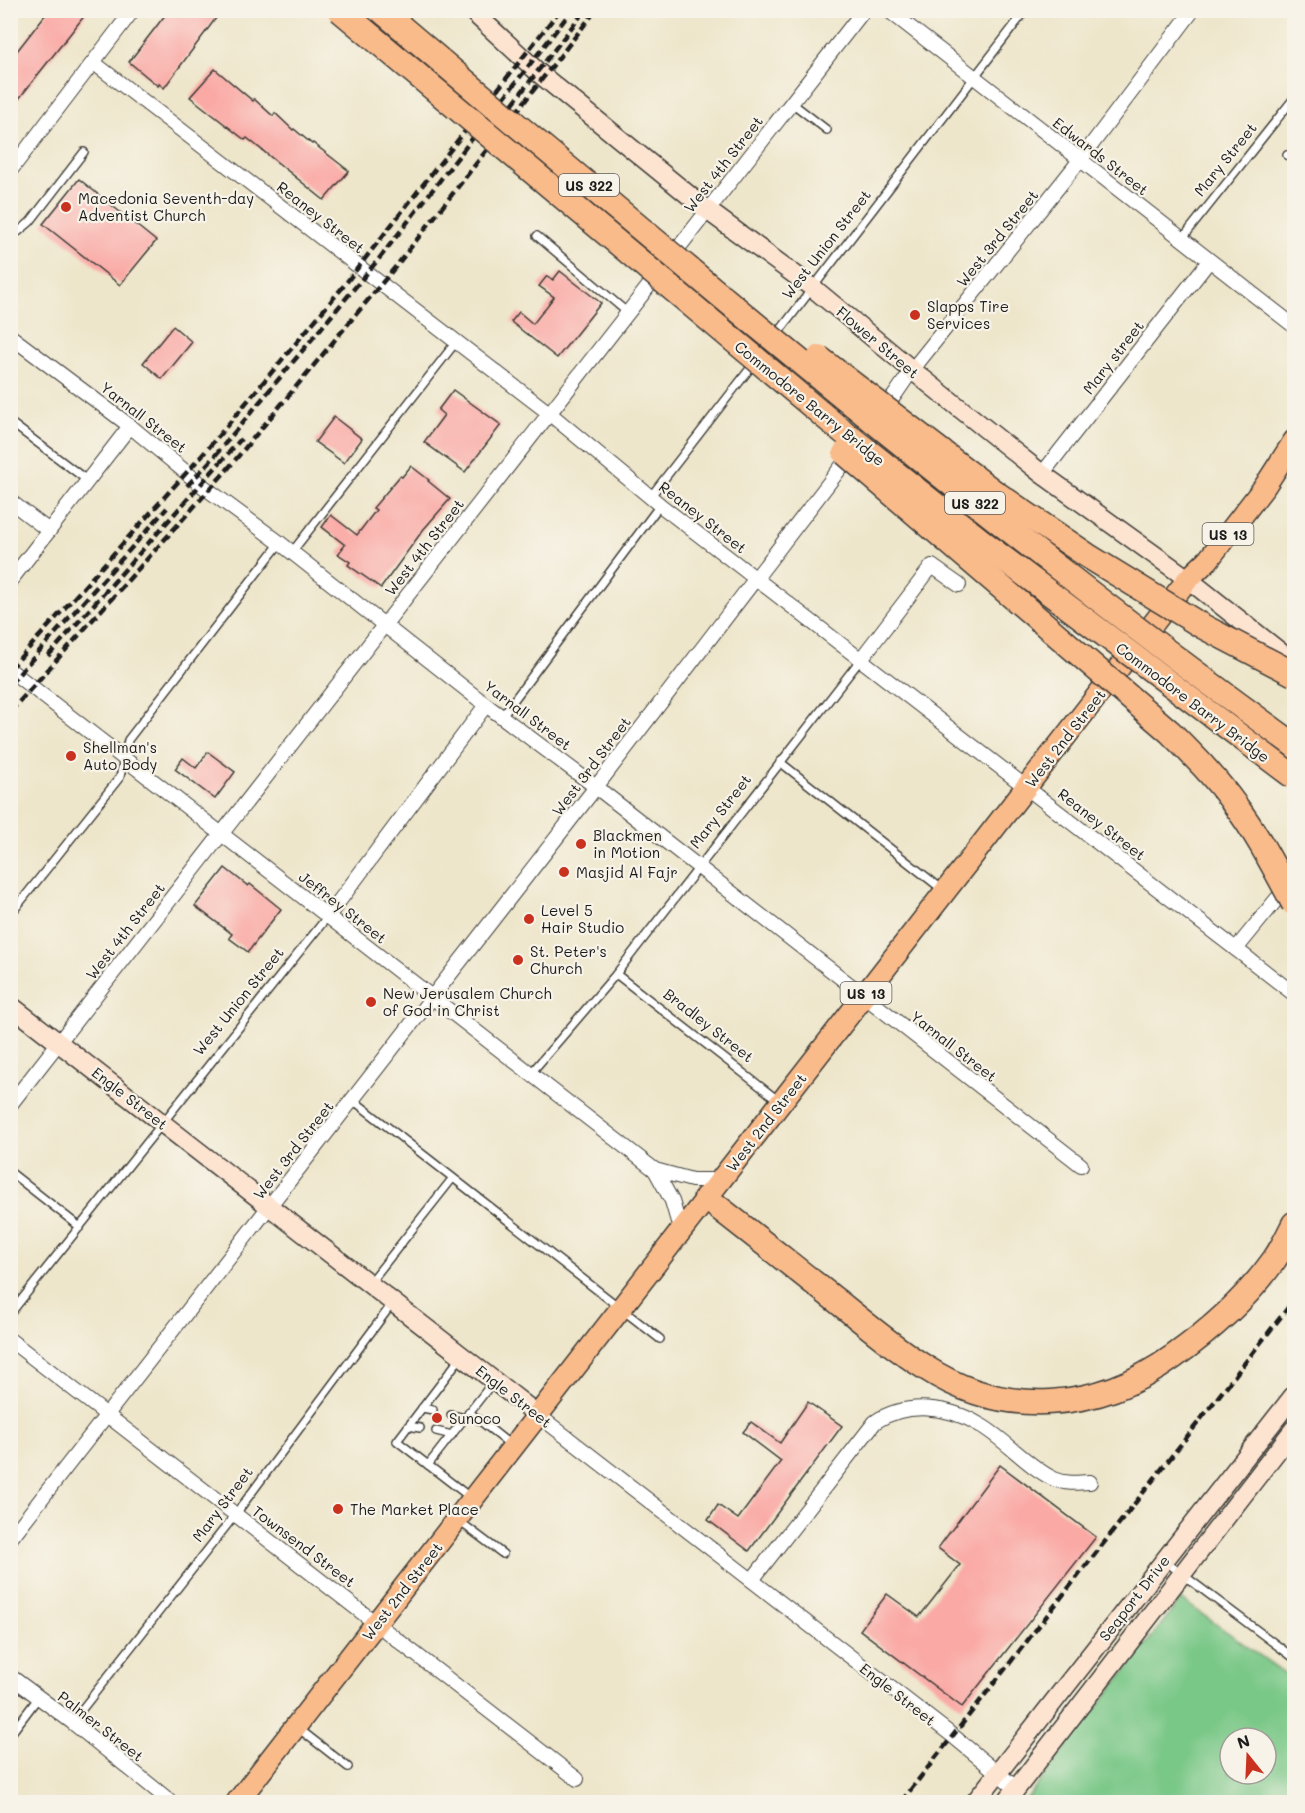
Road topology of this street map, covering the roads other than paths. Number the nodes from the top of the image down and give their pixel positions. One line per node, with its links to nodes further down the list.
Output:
1 (133, 10): 11 (street)
2 (325, 10): 16 (highway, bridge)
3 (340, 10): 16 (highway, Commodore Barry Bridge / US 322, bridge)
4 (381, 10): 15 (highway, Commodore Barry Bridge / US 322, bridge)
5 (397, 10): 15 (highway, bridge)
6 (471, 10): 23 (street, Flower Street)
7 (864, 10): 14 (street, West 4th Street)
8 (888, 10): 12 (street, Edwards Street)
9 (1026, 10): 12 (lane, West Union Street)
10 (1193, 10): 20 (street, West 3rd Street)
11 (94, 63): 22 (street); 34 (street, Reaney Street)
12 (975, 77): 20 (street, Edwards Street); 29 (lane, West Union Street)
13 (1294, 98): 26 (lane, Mary Street)
14 (792, 103): 17 (lane); 23 (street, West 4th Street)
15 (513, 122): 27 (highway, Commodore Barry Bridge / US 322)
16 (476, 125): 32 (highway, Commodore Barry Bridge / US 322, bridge)
17 (827, 130)
18 (84, 152): 24 (lane)
19 (1287, 155): 21 (lane)
20 (1080, 160): 26 (street, Edwards Street); 37 (street, West 3rd Street)
21 (1294, 160)
22 (11, 170)
23 (707, 210): 29 (street, Flower Street); 30 (street, West 4th Street)
24 (10, 231)
25 (537, 236): 30 (lane)
26 (1181, 240): 28 (street, Edwards Street)
27 (665, 249): 57 (highway, bridge); 60 (highway, Commodore Barry Bridge / US 322, bridge)
28 (1209, 261): 31 (street, Edwards Street); 42 (street, Mary street)
29 (813, 288): 35 (lane, West Union Street); 37 (street, Flower Street)
30 (628, 313): 38 (street, West 4th Street)
31 (1294, 326)
32 (721, 332): 63 (highway, Commodore Barry Bridge / US 322, bridge); 70 (highway, bridge)
33 (10, 336): 40 (street, Yarnall Street)
34 (456, 342): 38 (street, Reaney Street); 48 (lane)
35 (771, 342)
36 (764, 351): 44 (lane)
37 (912, 370): 42 (street, Flower Street); 49 (street, West 3rd Street)
38 (549, 413): 44 (street, Reaney Street); 53 (street, West 4th Street)
39 (10, 422): 43 (lane)
40 (130, 426): 43 (street); 47 (street, Yarnall Street)
41 (1294, 441): 50 (main road, West 2nd Street / US 13)
42 (1042, 474): 50 (street, Flower Street)
43 (88, 481): 46 (street)
44 (655, 500): 49 (street, Reaney Street); 59 (lane)
45 (10, 501): 46 (street)
46 (49, 531): 51 (street)
47 (280, 543): 48 (street, Yarnall Street); 61 (lane)
48 (292, 552): 53 (street, Yarnall Street)
49 (755, 578): 54 (street, Reaney Street); 64 (street, West 3rd Street)
50 (1188, 579): 55 (street, Flower Street); 65 (main road, West 2nd Street / US 13)
51 (10, 581)
52 (959, 585): 54 (street, Mary Street)
53 (384, 625): 58 (street, Yarnall Street); 66 (street, West 4th Street)
54 (861, 659): 62 (lane, Mary Street); 65 (street, Reaney Street)
55 (1294, 663)
56 (10, 670): 61 (street, Jeffrey Street)
57 (1294, 674)
58 (486, 705): 59 (street, Yarnall Street); 72 (street, West Union Street)
59 (502, 716): 64 (street, Yarnall Street)
60 (1294, 745)
61 (124, 757): 66 (street, Jeffrey Street); 71 (lane)
62 (780, 762): 67 (lane, Mary Street); 69 (lane)
63 (1294, 777)
64 (597, 787): 67 (street, Yarnall Street); 77 (street, West 3rd Street)
65 (1027, 787): 69 (main road, West 2nd Street / US 13); 73 (street, Reaney Street)
66 (222, 833): 72 (street, Jeffrey Street); 79 (street, West 4th Street)
67 (697, 867): 74 (lane, Mary Street); 76 (street, Yarnall Street)
68 (1294, 878): 73 (street)
69 (945, 892): 76 (main road, West 2nd Street / US 13)
70 (1294, 904)
71 (10, 915)
72 (328, 916): 77 (street, Jeffrey Street); 84 (lane, West Union Street)
73 (1236, 949): 75 (street, Reaney Street)
74 (616, 974): 80 (lane, Mary Street); 82 (lane, Bradley Street)
75 (1294, 994)
76 (864, 996): 82 (main road, West 2nd Street / US 13); 85 (street, Yarnall Street)
77 (433, 997): 80 (street, Jeffrey Street); 81 (street, West 3rd Street)
78 (10, 1005): 79 (street, Engle Street)
79 (59, 1043): 83 (street, West 4th Street); 84 (street, Engle Street)
80 (531, 1073): 86 (street, Jeffrey Street)
81 (353, 1100): 88 (lane); 90 (street, West 3rd Street)
82 (781, 1102): 89 (main road, West 2nd Street / US 13)
83 (10, 1105)
84 (162, 1123): 90 (street, Engle Street); 92 (lane, West Union Street)
85 (1081, 1165)
86 (655, 1170): 89 (street); 93 (street)
87 (10, 1172): 92 (lane)
88 (452, 1179): 94 (lane); 96 (lane)
89 (713, 1189): 91 (highway); 93 (main road, West 2nd Street / US 13)
90 (270, 1206): 94 (street, Engle Street); 105 (street, West 3rd Street)
91 (1294, 1224)
92 (80, 1227): 97 (lane, West Union Street)
93 (681, 1232): 96 (main road, West 2nd Street / US 13)
94 (369, 1284): 95 (street, Engle Street)
95 (393, 1302): 100 (street, Engle Street); 118 (lane, Mary Street)
96 (622, 1308): 98 (lane); 108 (main road, West 2nd Street / US 13)
97 (10, 1314)
98 (660, 1339)
99 (10, 1340): 105 (street, Townsend Street)
100 (462, 1356): 101 (street, Engle Street); 103 (lane)
101 (494, 1381): 107 (lane); 108 (street, Engle Street)
102 (1294, 1395): 122 (street, Seaport Drive)
103 (422, 1408): 104 (lane); 109 (lane)
104 (433, 1410)
105 (107, 1414): 118 (street, Townsend Street); 120 (street, West 3rd Street)
106 (451, 1415): 107 (lane)
107 (467, 1415): 113 (lane); 114 (lane)
108 (538, 1415): 114 (main road, West 2nd Street / US 13); 124 (street, Engle Street)
109 (408, 1426): 110 (lane); 115 (lane)
110 (420, 1428)
111 (1294, 1429): 123 (street, Seaport Drive)
112 (436, 1431): 113 (lane)
113 (452, 1434): 115 (lane)
114 (513, 1447): 117 (main road, West 2nd Street / US 13)
115 (428, 1465): 117 (lane)
116 (1090, 1482): 124 (street)
117 (473, 1499): 119 (main road, West 2nd Street / US 13)
118 (235, 1515): 125 (street, Townsend Street); 131 (lane, Mary Street)
119 (457, 1520): 121 (lane); 125 (main road, West 2nd Street / US 13)
120 (10, 1539)
121 (503, 1554)
122 (1164, 1561): 123 (lane); 128 (street, Seaport Drive)
123 (1181, 1575): 126 (lane); 129 (street, Seaport Drive)
124 (752, 1580): 135 (street, Engle Street)
125 (377, 1622): 132 (main road, West 2nd Street / US 13); 136 (street, Townsend Street)
126 (1294, 1658)
127 (10, 1676): 130 (street, Palmer Street)
128 (1073, 1677): 129 (lane); 135 (street, Seaport Drive)
129 (1093, 1690): 137 (street, Seaport Drive)
130 (38, 1698): 131 (street, Palmer Street); 133 (lane)
131 (72, 1722): 138 (street, Palmer Street)
132 (296, 1726): 134 (lane); 139 (main road, West 2nd Street / US 13)
133 (10, 1735)
134 (348, 1767)
135 (998, 1774): 137 (street, Engle Street); 140 (street, Seaport Drive)
136 (577, 1779)
137 (1011, 1796)
138 (171, 1803)
139 (237, 1803)
140 (975, 1803)

